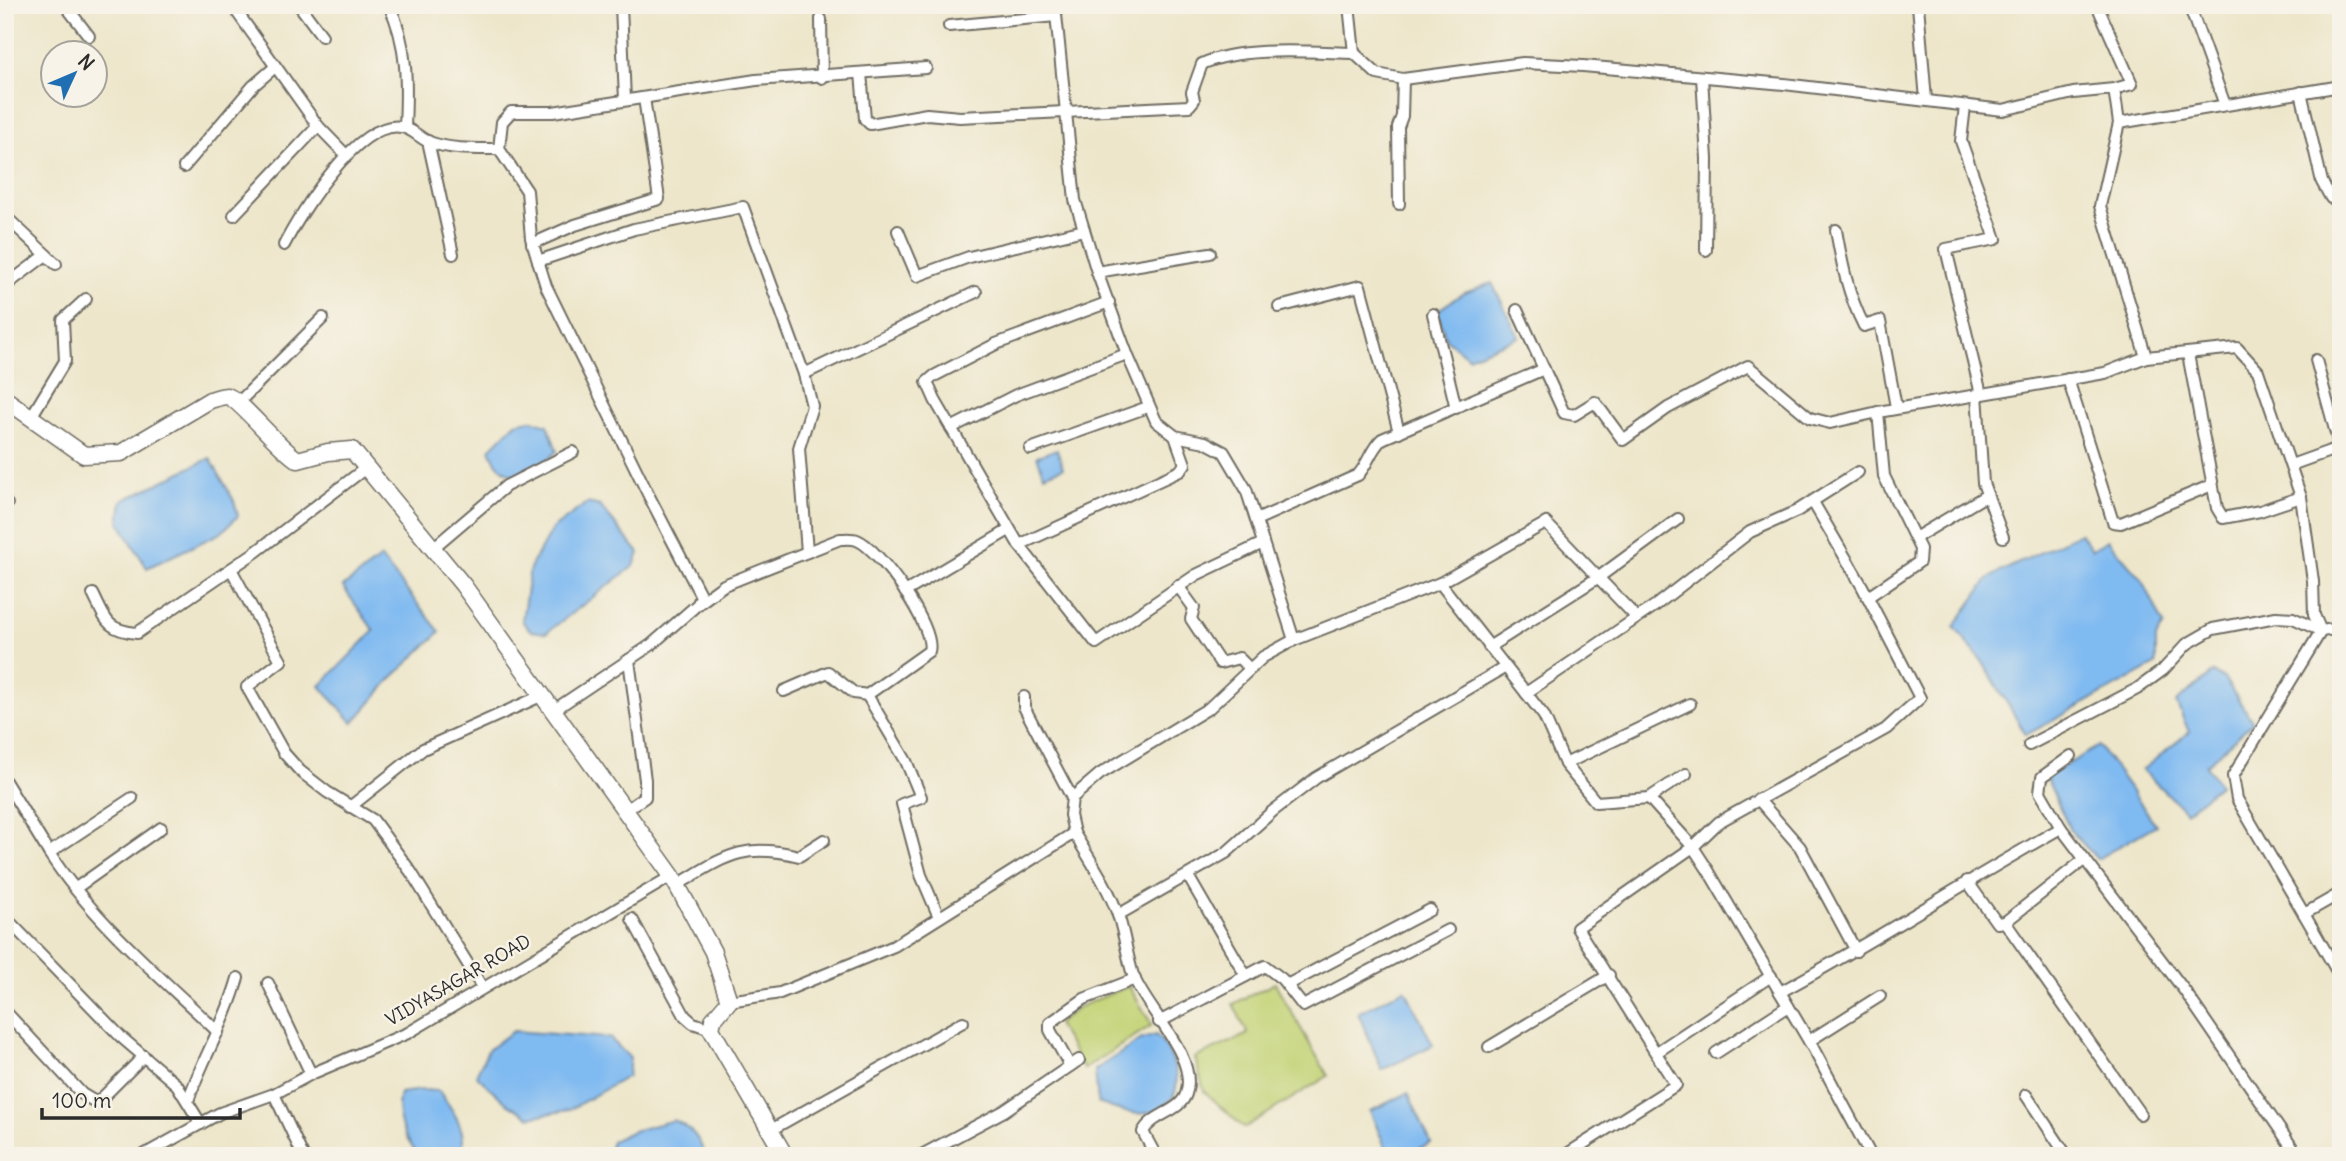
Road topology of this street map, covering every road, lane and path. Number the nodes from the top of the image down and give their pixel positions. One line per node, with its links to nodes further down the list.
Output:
1 (65, 5): 13 (street)
2 (232, 5): 16 (street)
3 (299, 5): 14 (street)
4 (389, 5): 33 (street)
5 (621, 5): 26 (street)
6 (1349, 5): 15 (street)
7 (1918, 5): 27 (street)
8 (2097, 5): 23 (street)
9 (2189, 5): 28 (street)
10 (1055, 11): 12 (street); 30 (street)
11 (821, 19): 20 (street)
12 (949, 26)
13 (89, 36)
14 (322, 36)
15 (1354, 53): 21 (street); 30 (street)
16 (275, 67): 32 (street); 37 (street)
17 (926, 68): 18 (street)
18 (861, 73): 20 (street); 30 (street)
19 (1702, 77): 21 (street); 27 (street); 46 (street)
20 (822, 78): 25 (street)
21 (1403, 79): 39 (street)
22 (2341, 86): 24 (street)
23 (2114, 89): 29 (street); 31 (street)
24 (2301, 92): 28 (street); 38 (street)
25 (644, 98): 26 (street); 47 (street)
26 (625, 100): 35 (street)
27 (1926, 100): 29 (street)
28 (2225, 105): 31 (street)
29 (1965, 106): 68 (street)
30 (1066, 111): 42 (street)
31 (2119, 123): 63 (street)
32 (318, 126): 36 (street); 40 (street)
33 (405, 127): 34 (street); 36 (street)
34 (428, 141): 35 (street); 49 (street)
35 (499, 149): 47 (street)
36 (347, 156): 45 (street)
37 (184, 167)
38 (2341, 197)
39 (1399, 204)
40 (234, 215)
41 (5, 216): 50 (street)
42 (1084, 230): 44 (street); 52 (street)
43 (1836, 230): 72 (street)
44 (898, 231)
45 (284, 245)
46 (1706, 250)
47 (535, 253): 66 (street); 105 (street)
48 (1210, 253): 52 (street)
49 (453, 254)
50 (47, 255): 51 (street); 53 (street)
51 (55, 264)
52 (1097, 272): 56 (street)
53 (5, 286)
54 (976, 292): 66 (street)
55 (86, 299): 75 (street)
56 (1109, 302): 61 (street); 76 (street)
57 (1279, 307): 77 (street)
58 (1517, 310): 65 (street)
59 (1433, 314): 73 (street)
60 (323, 318): 70 (street)
61 (1127, 354): 71 (street); 76 (street)
62 (2188, 354): 63 (street); 82 (street); 85 (street)
63 (2146, 357): 67 (street)
64 (2316, 360): 80 (street)
65 (1544, 369): 73 (street); 74 (street)
66 (804, 374): 97 (street)
67 (2068, 379): 68 (street); 85 (street)
68 (1979, 394): 72 (street); 86 (street)
69 (5, 399): 75 (street)
70 (240, 402): 75 (street); 83 (street)
71 (1148, 407): 78 (street); 79 (street)
72 (1896, 407): 74 (street)
73 (1456, 408): 77 (street)
74 (1878, 412): 93 (street)
75 (31, 417)
76 (951, 428): 91 (street)
77 (1399, 432): 90 (street)
78 (1175, 436): 90 (street); 95 (street)
79 (1030, 449)
80 (2340, 449): 82 (street)
81 (573, 452): 96 (street)
82 (2291, 465): 87 (street)
83 (368, 467): 96 (street); 98 (street)
84 (1858, 472): 88 (street)
85 (2212, 485): 87 (street)
86 (1987, 495): 92 (street); 93 (street)
87 (2301, 497): 108 (street)
88 (1813, 502): 104 (street); 106 (street)
89 (1678, 519): 99 (street)
90 (1256, 520): 94 (street)
91 (1009, 530): 95 (street); 102 (street)
92 (2003, 537)
93 (1915, 538): 104 (street)
94 (1264, 543): 101 (street); 109 (street)
95 (1019, 545): 101 (street)
96 (433, 548): 116 (street)
97 (807, 552): 102 (street); 105 (street)
98 (231, 569): 103 (street); 130 (street)
99 (1599, 577): 100 (street); 106 (street); 110 (street)
100 (1440, 583): 109 (street); 110 (street)
101 (1178, 586): 113 (street)
102 (905, 592): 117 (street)
103 (93, 594)
104 (1868, 597): 129 (street)
105 (698, 604): 111 (street)
106 (1637, 618): 115 (street)
107 (2341, 628): 108 (street)
108 (2321, 631): 121 (street); 145 (street)
109 (1294, 640): 113 (street)
110 (1489, 647): 112 (street)
111 (629, 660): 120 (street); 131 (street)
112 (1504, 668): 115 (street); 139 (street)
113 (1250, 669): 127 (street)
114 (784, 691): 117 (street)
115 (1526, 693): 123 (street)
116 (543, 695): 120 (street); 130 (street)
117 (867, 695): 148 (street)
118 (1024, 697): 127 (street)
119 (1690, 704): 123 (street)
120 (554, 710): 131 (street)
121 (2029, 745)
122 (2071, 756): 133 (street)
123 (1565, 764): 128 (street)
124 (1686, 774): 128 (street)
125 (5, 781): 137 (street)
126 (132, 798): 137 (street)
127 (1072, 798): 134 (street)
128 (1649, 798): 136 (street)
129 (1758, 799): 136 (street); 152 (street)
130 (350, 807): 161 (street)
131 (626, 810): 140 (street)
132 (160, 828): 142 (street)
133 (2061, 828): 138 (street); 141 (street)
134 (1074, 833): 146 (street); 148 (street)
135 (824, 840): 140 (street, VIDYASAGAR ROAD)
136 (1693, 847): 153 (street); 155 (street)
137 (49, 853): 142 (street)
138 (2085, 859): 150 (street); 191 (street)
139 (1188, 876): 146 (street); 154 (street)
140 (674, 880): 161 (street, VIDYASAGAR ROAD); 164 (street)
141 (1966, 881): 150 (street); 152 (street)
142 (76, 888): 170 (street)
143 (2341, 893): 145 (street)
144 (1430, 910): 160 (street)
145 (2304, 914): 157 (street)
146 (1118, 915): 158 (street)
147 (5, 917): 175 (street)
148 (939, 917): 164 (street)
149 (632, 919): 169 (street)
150 (2005, 922): 180 (street)
151 (1448, 930): 160 (street)
152 (1856, 951): 162 (street)
153 (1609, 975): 172 (street); 173 (street)
154 (1246, 976): 160 (street); 168 (street)
155 (1771, 976): 162 (street); 173 (street)
156 (238, 978): 170 (street)
157 (2341, 978)
158 (1135, 979): 168 (street); 186 (street)
159 (268, 984): 176 (street)
160 (1287, 985)
161 (482, 987): 176 (street, VIDYASAGAR ROAD)
162 (1780, 992): 165 (street)
163 (1880, 996): 171 (street)
164 (729, 1001): 169 (street)
165 (1788, 1006): 171 (street); 174 (street)
166 (5, 1011): 175 (street)
167 (963, 1022): 182 (street)
168 (1159, 1022): 187 (street)
169 (711, 1028): 182 (street)
170 (218, 1032): 179 (street)
171 (1809, 1041): 189 (street)
172 (1489, 1047)
173 (1657, 1052): 188 (street)
174 (1716, 1053)
175 (144, 1056): 179 (street)
176 (311, 1074): 177 (street, VIDYASAGAR ROAD)
177 (274, 1094): 181 (street, VIDYASAGAR ROAD); 184 (street)
178 (2026, 1095): 190 (street)
179 (188, 1101): 181 (street)
180 (2140, 1114)
181 (201, 1124): 183 (street, VIDYASAGAR ROAD)
182 (769, 1131): 185 (street)
183 (142, 1156)
184 (303, 1156)
185 (785, 1156)
186 (920, 1156)
187 (1156, 1156)
188 (1564, 1156)
189 (1871, 1156)
190 (2067, 1156)
191 (2298, 1156)

